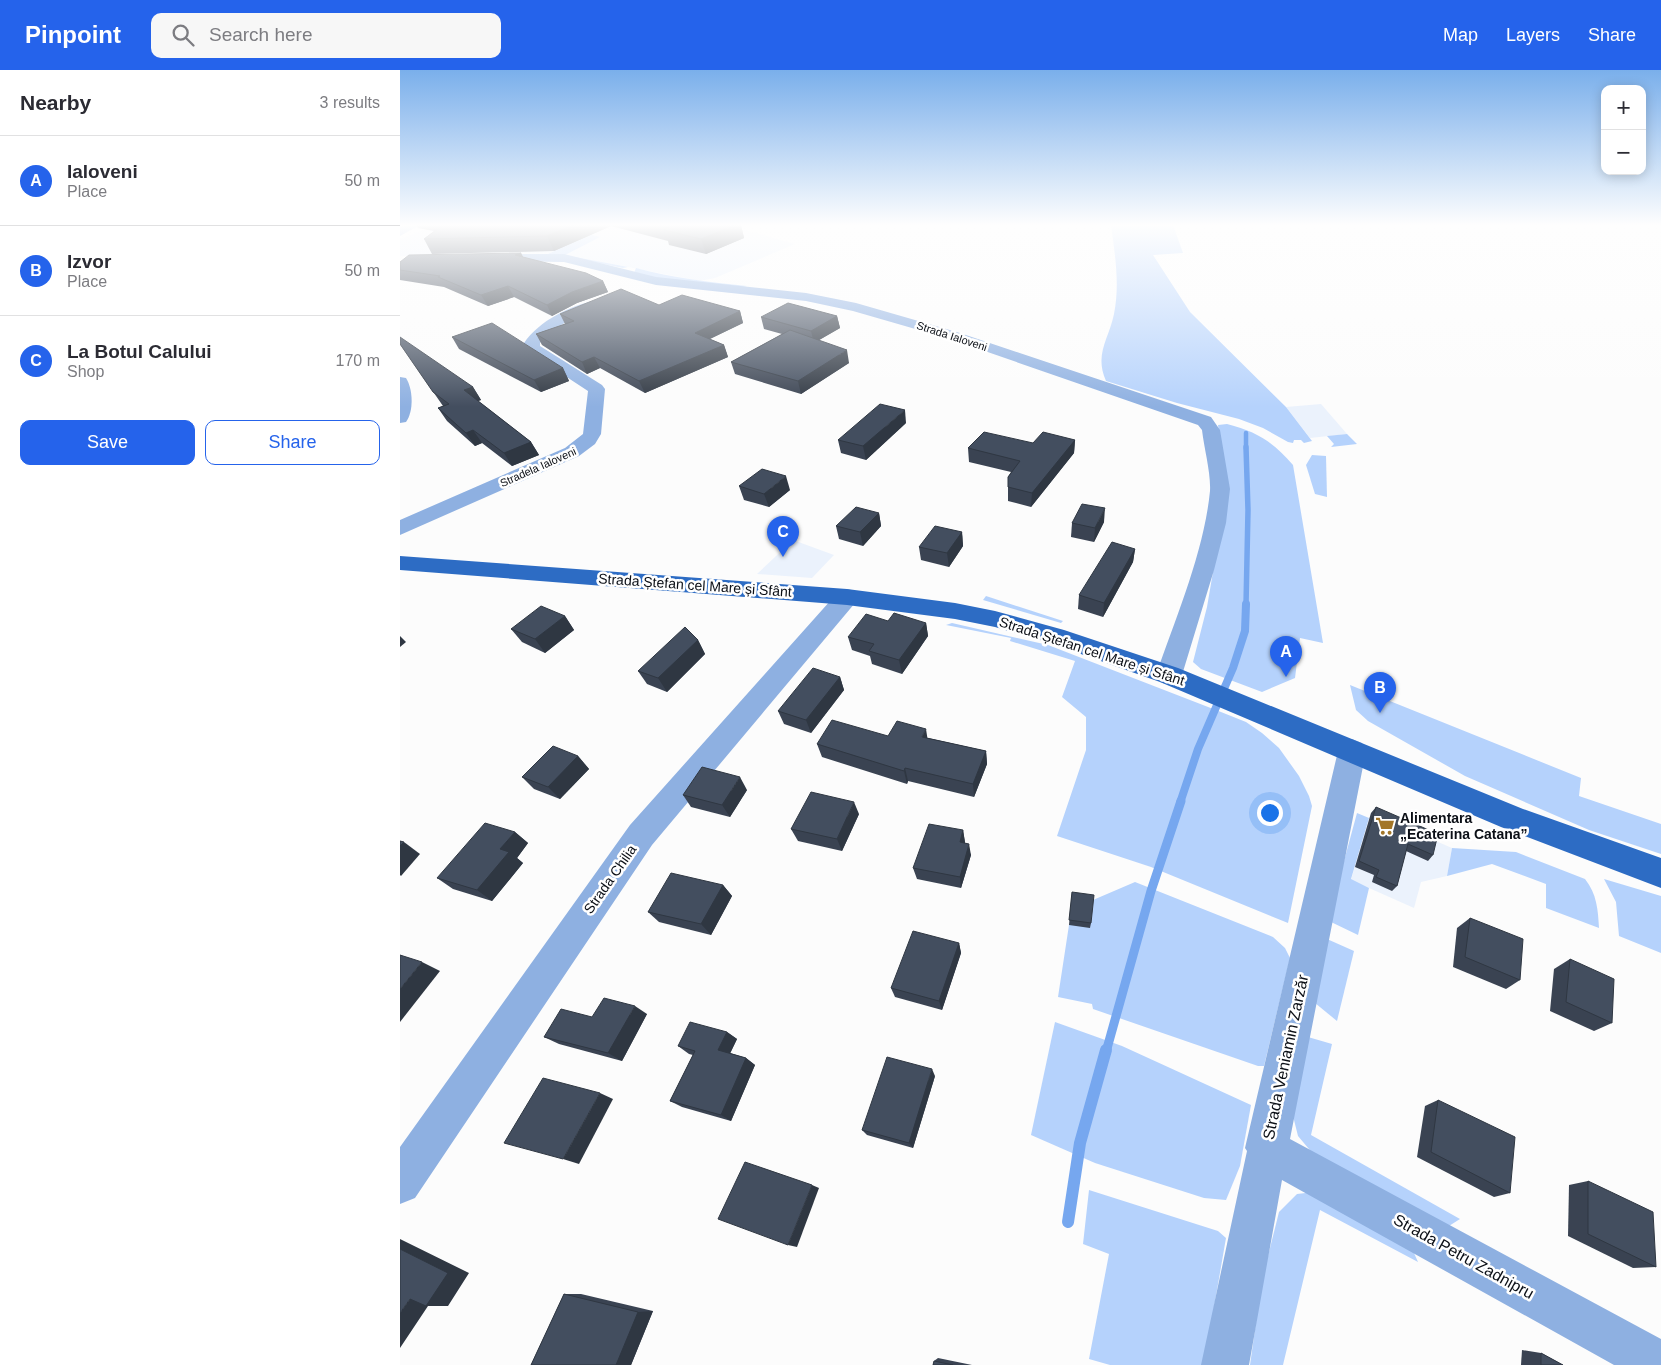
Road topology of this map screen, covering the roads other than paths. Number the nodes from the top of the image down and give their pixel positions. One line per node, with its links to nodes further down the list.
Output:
1 (647, 285): 5 (street, Stradela Ialoveni)
2 (690, 285): 8 (street, Strada Ialoveni)
3 (400, 382): 4 (street)
4 (400, 418)
5 (400, 528)
6 (400, 563): 7 (main road, Strada Ștefan cel Mare și Sfânt)
7 (847, 597): 8 (main road, Strada Ștefan cel Mare și Sfânt); 12 (street, Strada Chilia)
8 (1181, 680): 9 (main road, Strada Ștefan cel Mare și Sfânt)
9 (1352, 751): 10 (main road, Strada Ștefan cel Mare și Sfânt); 11 (street, Strada Veniamin Zarzăr)
10 (1661, 873)
11 (1266, 1148): 13 (street, Strada Veniamin Zarzăr); 14 (street, Strada Petru Zadnipru)
12 (400, 1182)
13 (1225, 1365)
14 (1661, 1365)

